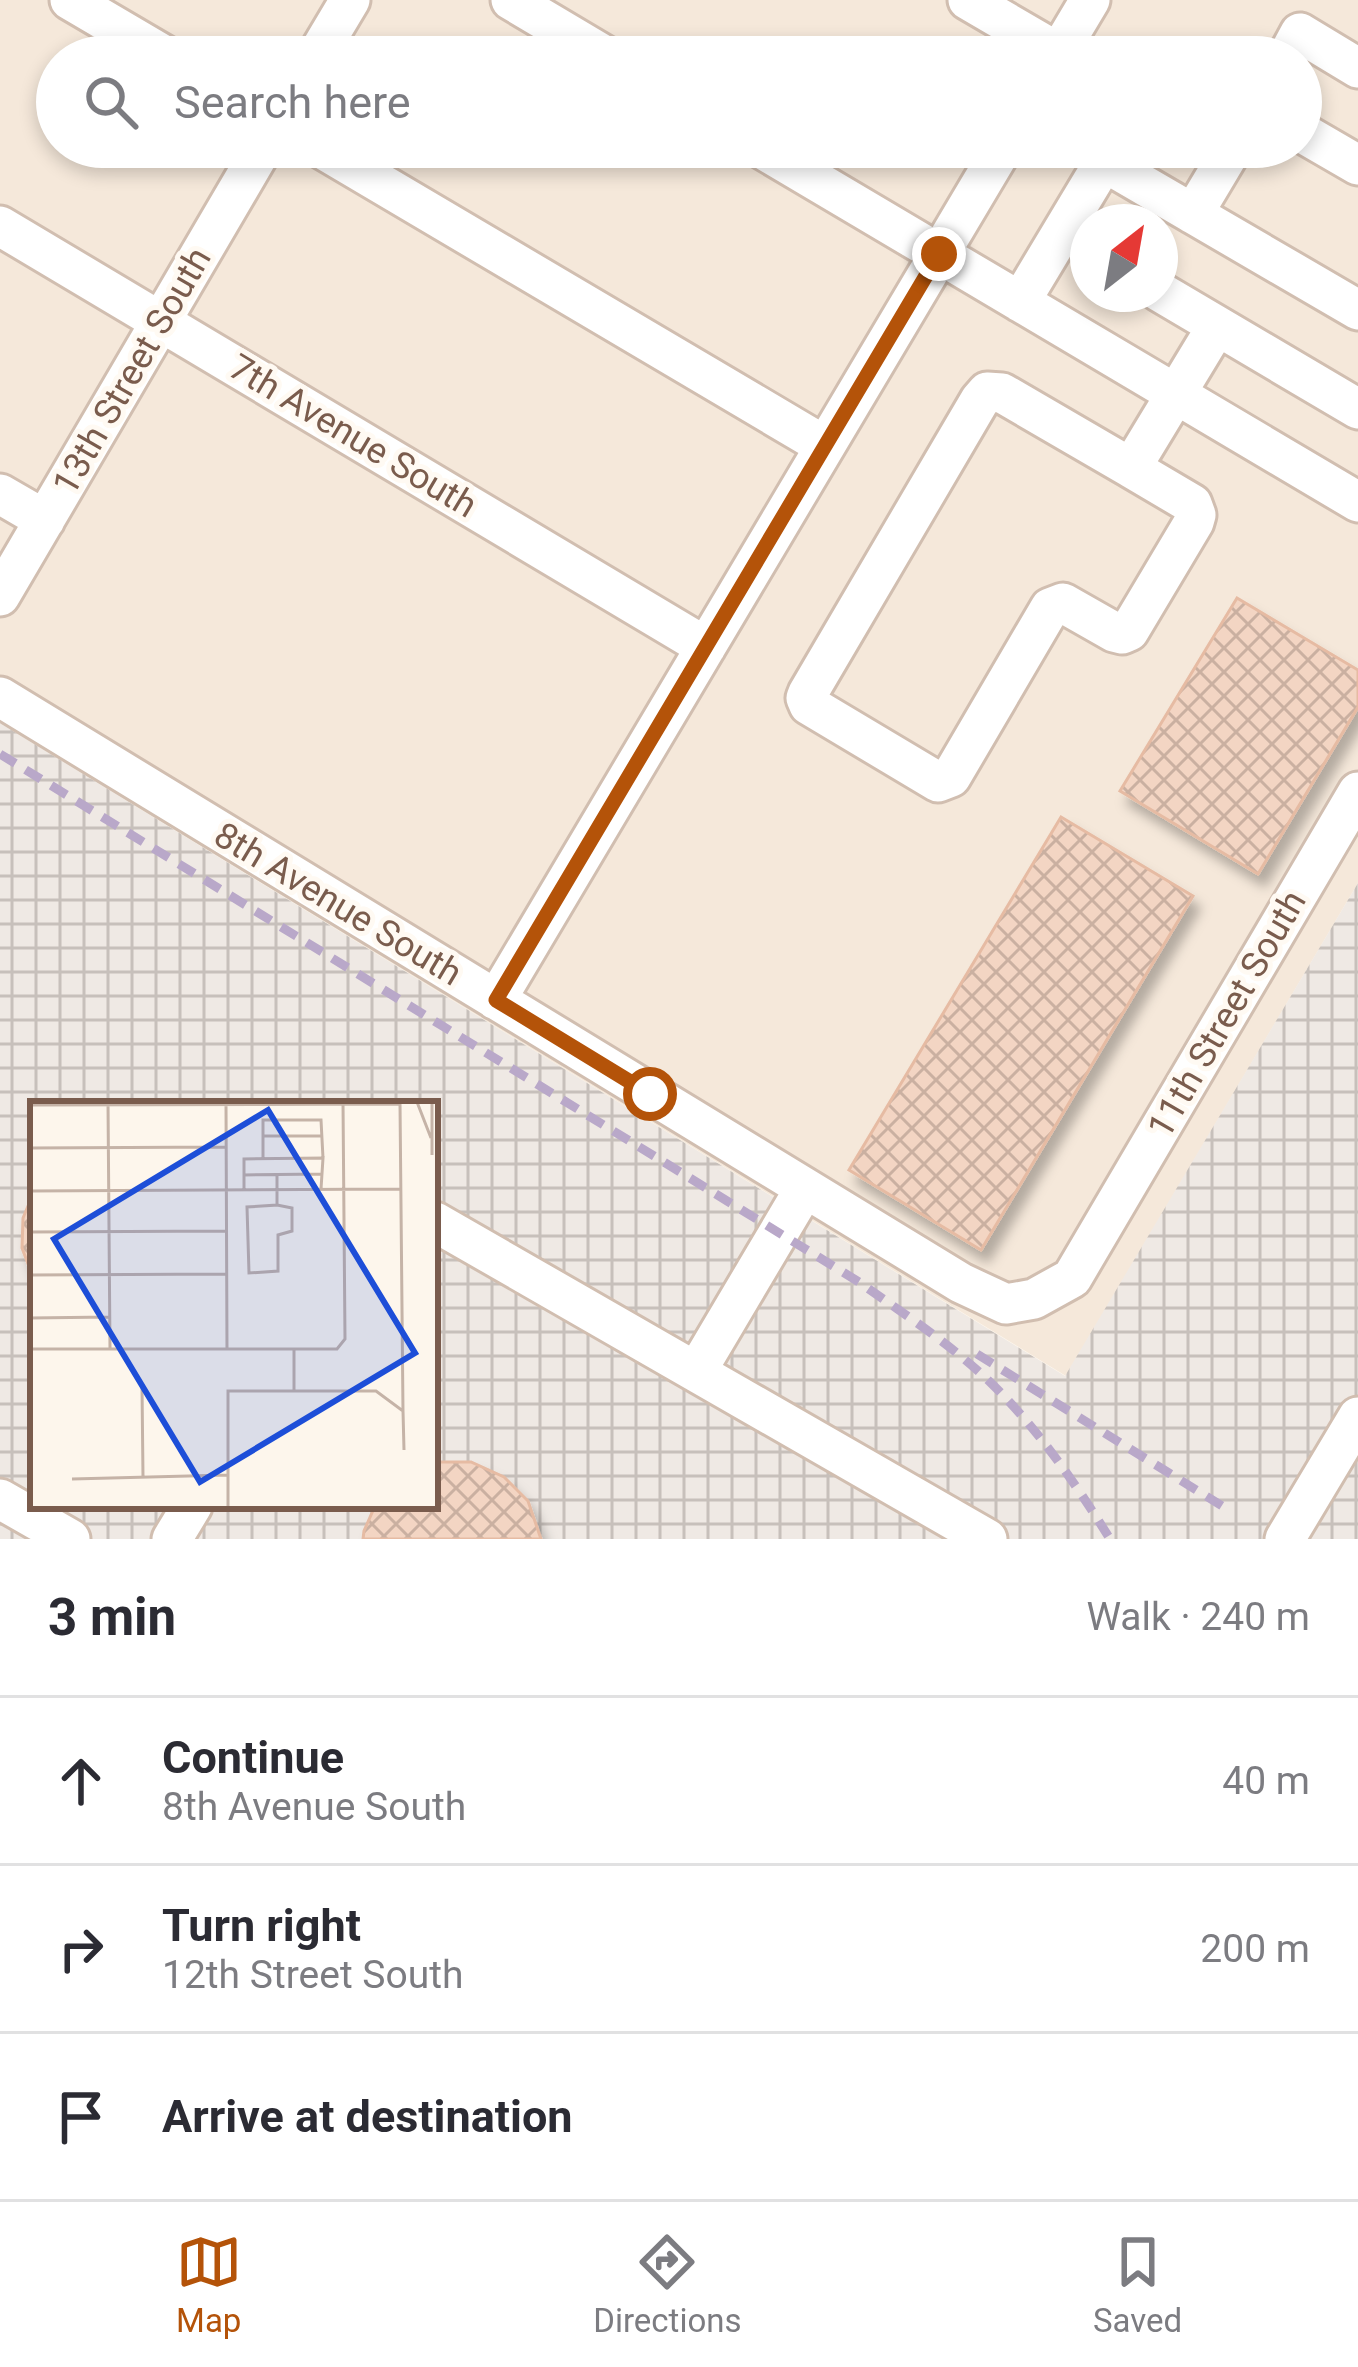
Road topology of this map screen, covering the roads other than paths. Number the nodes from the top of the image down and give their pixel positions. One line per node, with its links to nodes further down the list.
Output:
1 (70, 0): 6 (street)
2 (350, 0): 7 (street)
3 (511, 0): 8 (street)
4 (968, 0): 9 (street)
5 (1090, 0): 10 (street)
6 (131, 36)
7 (329, 36)
8 (572, 36)
9 (1027, 36)
10 (1069, 36)
11 (1322, 46): 12 (street)
12 (1358, 68)
13 (1322, 144): 14 (street)
14 (1358, 165)
15 (251, 168): 32 (street, 13th Street South)
16 (355, 168): 36 (street)
17 (794, 168): 28 (street)
18 (990, 168): 28 (street)
19 (1102, 168): 22 (street)
20 (1114, 168): 23 (street)
21 (1221, 168): 25 (street)
22 (1089, 204)
23 (1176, 204)
24 (1178, 205): 25 (street)
25 (1193, 214): 31 (street)
26 (0, 226): 32 (street, 7th Avenue South)
27 (1070, 247): 29 (street)
28 (939, 254): 29 (street); 36 (street)
29 (1020, 302): 34 (street)
30 (1178, 303): 33 (street)
31 (1358, 310)
32 (161, 322): 40 (street, 13th Street South); 42 (street, 7th Avenue South)
33 (1217, 326): 34 (street); 35 (street)
34 (1174, 393): 37 (street); 39 (street)
35 (1358, 409)
36 (825, 446): 42 (street)
37 (1131, 468): 37 (street)
38 (0, 494): 40 (street)
39 (1358, 502)
40 (45, 520): 41 (street, 13th Street South)
41 (0, 596)
42 (706, 646): 45 (street)
43 (0, 697): 45 (street, 8th Avenue South)
44 (1358, 792): 48 (street, 11th Street South)
45 (496, 1000): 46 (street, 8th Avenue South)
46 (805, 1188): 48 (street, 8th Avenue South); 49 (street)
47 (438, 1224): 49 (street)
48 (1097, 1236)
49 (696, 1372): 55 (street)
50 (1358, 1417): 56 (street)
51 (0, 1499): 53 (street)
52 (190, 1509): 54 (street)
53 (70, 1539)
54 (172, 1539)
55 (987, 1539)
56 (1285, 1539)

